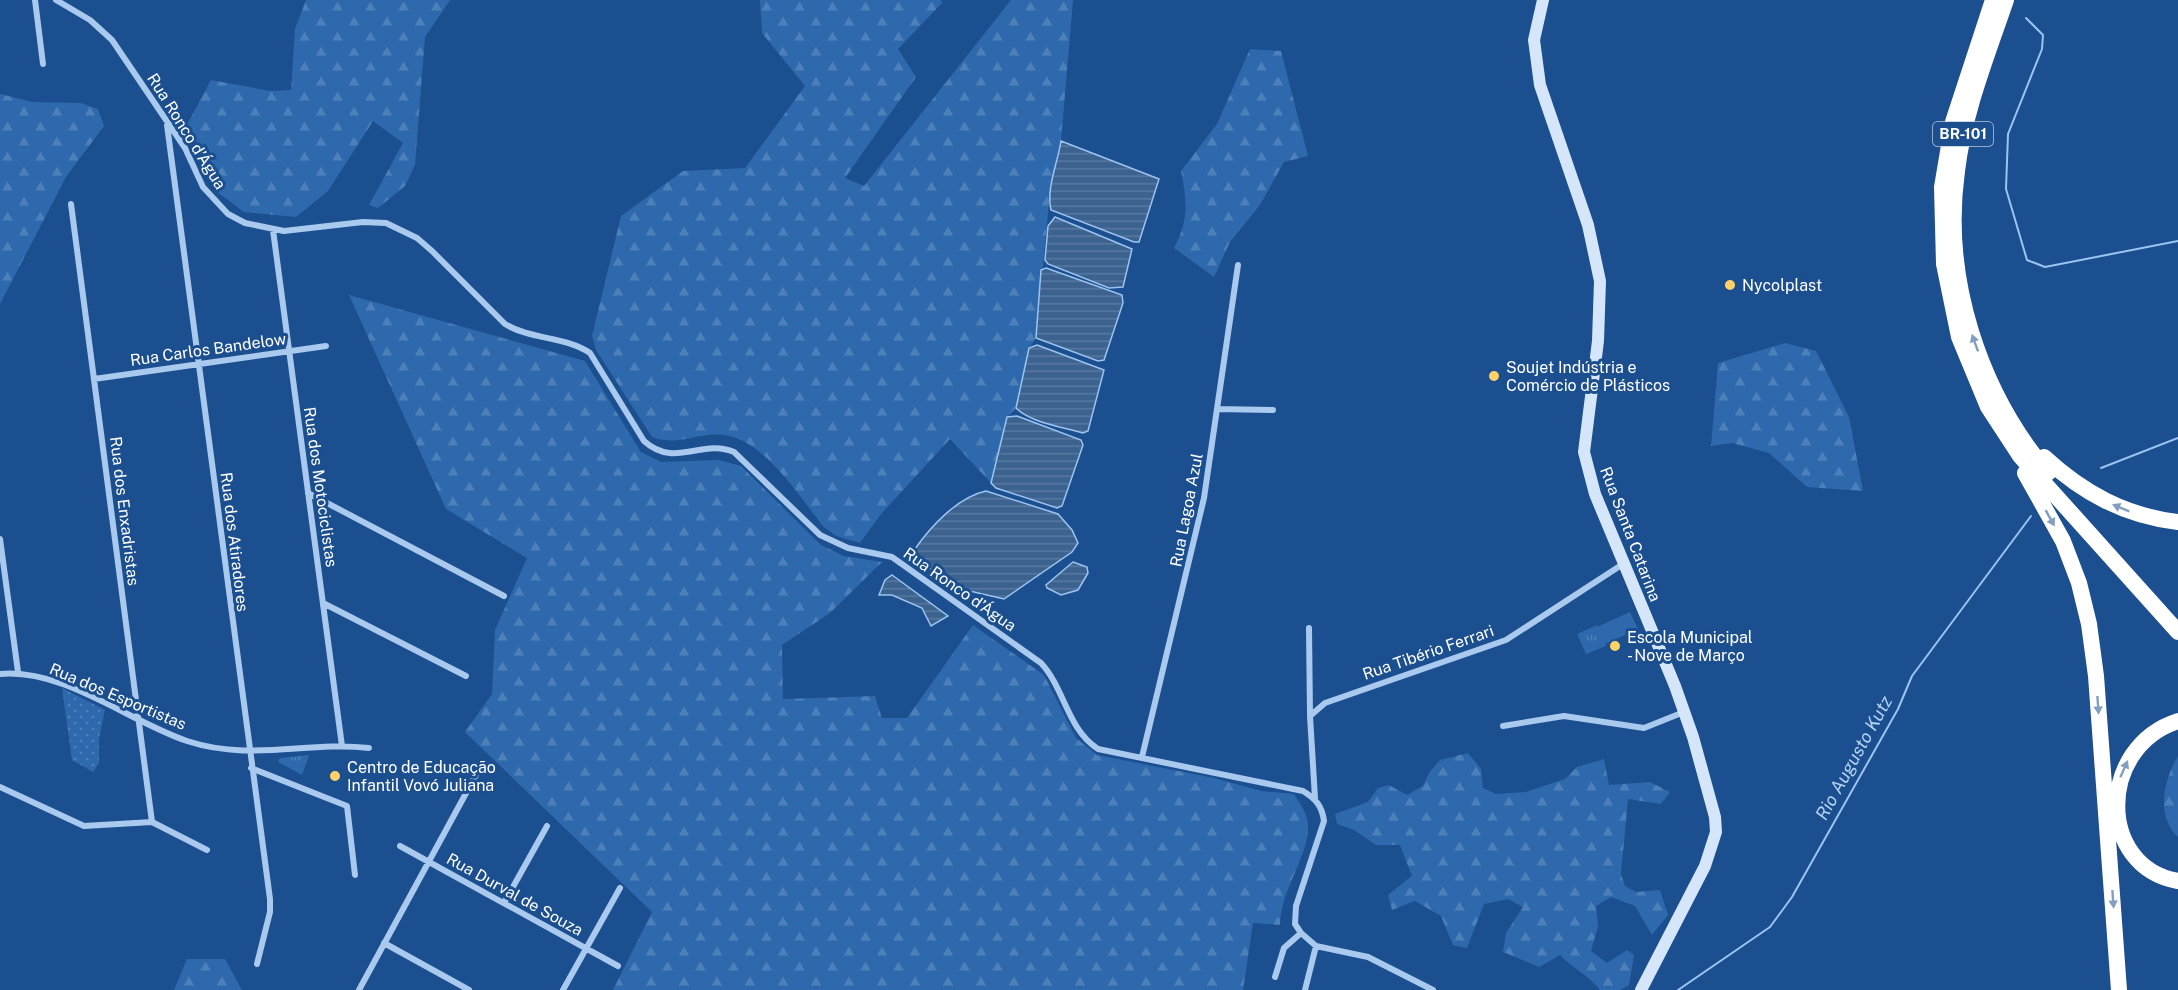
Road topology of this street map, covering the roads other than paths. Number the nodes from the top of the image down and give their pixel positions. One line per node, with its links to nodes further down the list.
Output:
1 (35, 0): 6 (street)
2 (56, 0): 7 (street, Rua Ronco d’Água)
3 (1542, 0): 22 (street, Rua Santa Catarina)
4 (1993, 0): 18 (highway, BR-101)
5 (2006, 0): 15 (highway, BR-101, one-way to 5)
6 (43, 64)
7 (167, 122): 9 (street, Rua Ronco d’Água); 13 (street, Rua dos Atiradores)
8 (71, 204): 14 (street, Rua dos Enxadristas)
9 (273, 230): 12 (street, Rua dos Motociclistas); 39 (street, Rua Ronco d’Água)
10 (1238, 265): 16 (street, Rua Lagoa Azul)
11 (326, 346): 12 (street, Rua Carlos Bandelow)
12 (289, 351): 13 (street, Rua Carlos Bandelow); 19 (street, Rua dos Motociclistas)
13 (199, 364): 14 (street, Rua Carlos Bandelow); 38 (street, Rua dos Atiradores)
14 (94, 379): 33 (street, Rua dos Enxadristas)
15 (1998, 397): 20 (highway, one-way to 15); 25 (highway, BR-101)
16 (1217, 410): 17 (street); 39 (street, Rua Lagoa Azul)
17 (1273, 410)
18 (2002, 430): 27 (highway, BR-101); 66 (highway, one-way to 66)
19 (308, 493): 23 (street); 24 (street, Rua dos Motociclistas)
20 (2178, 522)
21 (0, 539): 28 (street)
22 (1623, 564): 31 (street, Rua Santa Catarina); 32 (street, Rua Tibério Ferrari)
23 (504, 596)
24 (323, 603): 30 (street); 36 (street, Rua dos Motociclistas)
25 (2178, 616)
26 (1309, 628): 32 (street)
27 (2178, 632)
28 (18, 672): 29 (street, Rua dos Esportistas); 33 (street, Rua dos Esportistas)
29 (0, 674)
30 (466, 676)
31 (1684, 712): 35 (street); 60 (street, Rua Santa Catarina)
32 (1310, 716): 43 (street)
33 (139, 721): 38 (street, Rua dos Esportistas); 44 (street, Rua dos Enxadristas)
34 (2178, 721): 50 (highway, one-way to 34)
35 (1503, 726)
36 (342, 747): 37 (street, Rua dos Esportistas); 38 (street, Rua dos Esportistas)
37 (369, 748)
38 (249, 753): 40 (street, Rua dos Atiradores)
39 (1142, 757): 43 (street, Rua Ronco d’Água)
40 (251, 768): 49 (street); 57 (street, Rua dos Atiradores)
41 (477, 773): 48 (street)
42 (0, 787): 44 (street)
43 (1315, 798): 53 (street)
44 (152, 822): 47 (street)
45 (547, 826): 52 (street)
46 (400, 846): 48 (street, Rua Durval de Souza)
47 (207, 850)
48 (428, 862): 52 (street, Rua Durval de Souza); 54 (street)
49 (355, 875)
50 (2178, 881)
51 (620, 888): 56 (street)
52 (504, 903): 56 (street, Rua Durval de Souza)
53 (1301, 933): 55 (street); 59 (street)
54 (384, 943): 61 (street); 62 (street)
55 (1316, 946): 64 (street); 65 (street)
56 (586, 948): 58 (street, Rua Durval de Souza); 63 (street)
57 (257, 964)
58 (618, 966)
59 (1275, 977)
60 (1646, 988)
61 (358, 990)
62 (469, 990)
63 (563, 990)
64 (1305, 990)
65 (1433, 990)
66 (2119, 990)

